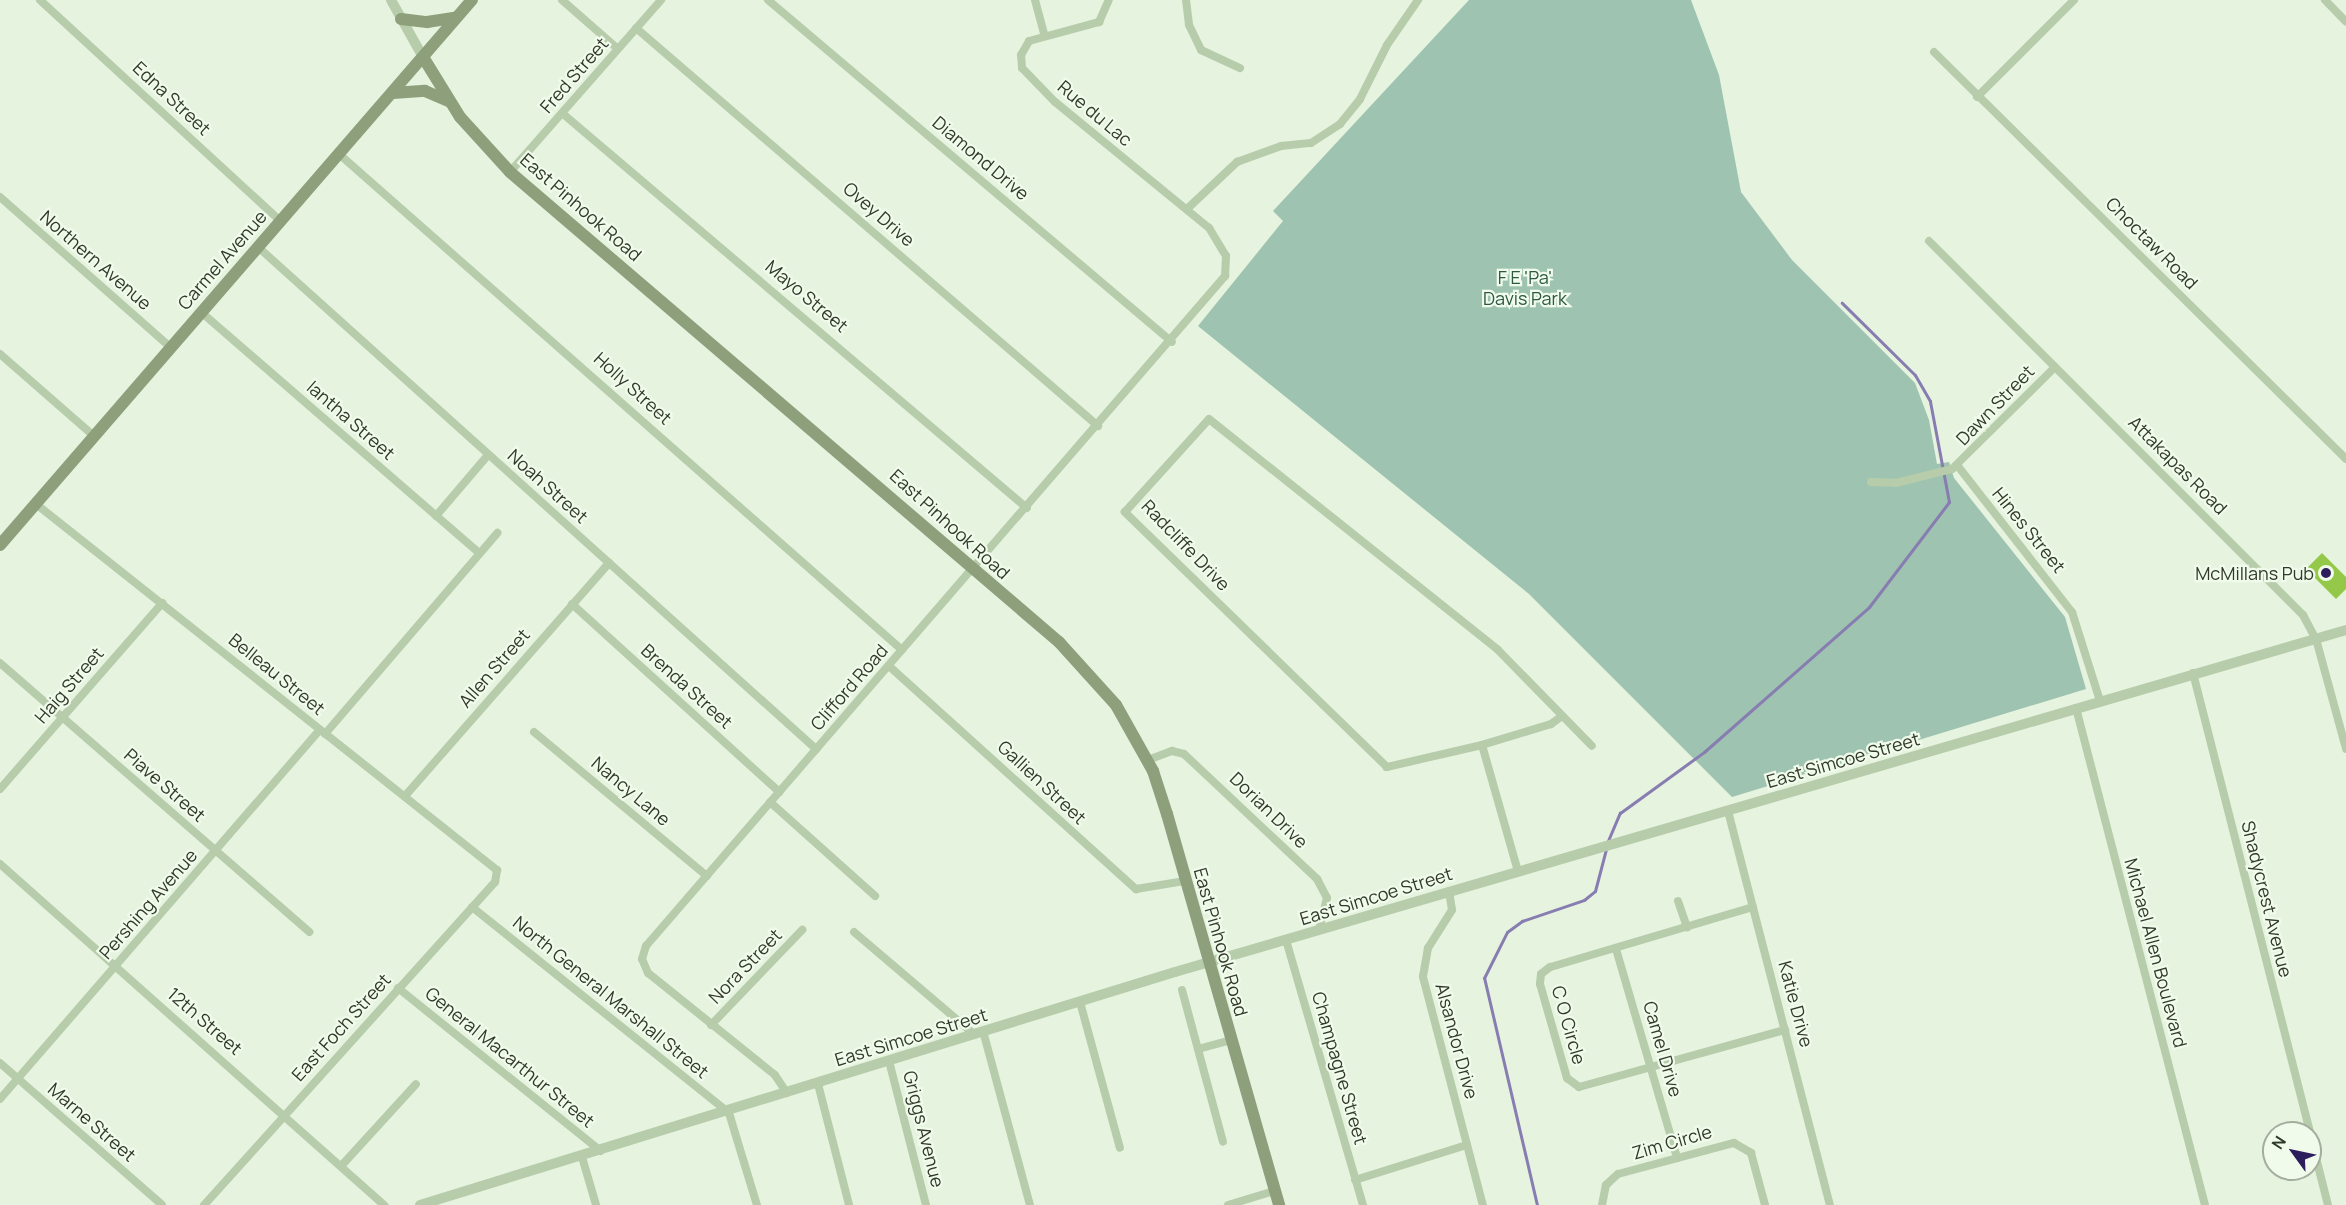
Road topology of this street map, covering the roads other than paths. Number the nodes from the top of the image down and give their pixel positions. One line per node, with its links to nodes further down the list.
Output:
1 (40, 0): 30 (street, Edna Street)
2 (391, 0): 14 (street, East Pinhook Road)
3 (472, 0): 13 (main road, Carmel Avenue)
4 (562, 0): 18 (street)
5 (661, 0): 16 (street, Fred Street)
6 (768, 0): 35 (street, Diamond Drive)
7 (1035, 0): 17 (street)
8 (1109, 0): 17 (street, Rue du Lac)
9 (1186, 0): 21 (street)
10 (1418, 0): 29 (street)
11 (2074, 0): 23 (street)
12 (2325, 0): 15 (street)
13 (458, 17): 14 (main road); 20 (main road, Carmel Avenue)
14 (401, 19): 20 (street, East Pinhook Road)
15 (2346, 22)
16 (636, 28): 18 (street, Fred Street); 39 (street, Ovey Drive)
17 (1044, 34): 29 (street, Rue du Lac)
18 (618, 49): 25 (street, Fred Street)
19 (1934, 52): 23 (street, Choctaw Road)
20 (423, 57): 22 (main road, Carmel Avenue); 24 (main road, East Pinhook Road)
21 (1240, 68)
22 (393, 93): 24 (main road); 26 (main road, Carmel Avenue)
23 (1977, 97): 42 (street, Choctaw Road)
24 (450, 101): 27 (main road, East Pinhook Road)
25 (562, 113): 27 (street, Fred Street); 46 (street, Mayo Street)
26 (339, 154): 30 (main road, Carmel Avenue); 57 (street, Holly Street)
27 (510, 171): 52 (main road, East Pinhook Road)
28 (0, 198): 36 (street, Northern Avenue)
29 (1187, 209): 33 (street, Rue du Lac)
30 (280, 220): 32 (main road, Carmel Avenue)
31 (1929, 240): 38 (street, Attakapas Road)
32 (258, 247): 34 (main road, Carmel Avenue); 41 (street, Noah Street)
33 (1218, 288): 35 (street, Clifford Road)
34 (201, 312): 36 (main road, Carmel Avenue); 47 (street, Iantha Street)
35 (1172, 342): 39 (street, Clifford Road)
36 (171, 348): 40 (main road, Carmel Avenue)
37 (0, 354): 40 (street)
38 (2055, 367): 43 (street, Dawn Street); 56 (street, Attakapas Road)
39 (1098, 426): 46 (street, Clifford Road)
40 (94, 436): 45 (main road, Carmel Avenue)
41 (489, 455): 47 (street); 51 (street, Noah Street)
42 (2346, 459)
43 (1955, 467): 44 (street); 61 (street, Hines Street)
44 (1871, 482)
45 (36, 504): 49 (main road, Carmel Avenue); 53 (street, Belleau Street)
46 (1027, 508): 52 (street, Clifford Road)
47 (436, 516): 50 (street, Iantha Street)
48 (496, 533): 50 (street, Pershing Avenue)
49 (0, 545)
50 (479, 553): 65 (street, Pershing Avenue)
51 (609, 563): 54 (street, Allen Street); 69 (street, Noah Street)
52 (973, 570): 57 (street, Clifford Road); 71 (main road, East Pinhook Road)
53 (162, 603): 64 (street, Haig Street); 65 (street, Belleau Street)
54 (572, 604): 73 (street, Brenda Street); 74 (street, Allen Street)
55 (2346, 630): 56 (street, East Simcoe Street)
56 (2316, 639): 60 (street, East Simcoe Street); 70 (street, Attakapas Road)
57 (902, 650): 59 (street, Clifford Road)
58 (0, 663): 64 (street, Piave Street)
59 (889, 666): 69 (street, Clifford Road); 82 (street, Gallien Street)
60 (2193, 673): 61 (street, East Simcoe Street); 115 (street, Shadycrest Avenue)
61 (2100, 701): 62 (street, East Simcoe Street)
62 (2076, 708): 76 (street, East Simcoe Street); 142 (street, Michael Allen Boulevard)
63 (1562, 716): 67 (street, Radcliffe Drive); 67 (street, Radcliffe Drive); 68 (street, Radcliffe Drive)
64 (63, 718): 72 (street, Haig Street); 77 (street, Piave Street)
65 (323, 732): 74 (street, Belleau Street); 77 (street, Pershing Avenue)
66 (534, 732): 81 (street, Nancy Lane)
67 (1482, 745): 80 (street)
68 (1592, 746)
69 (816, 749): 73 (street, Clifford Road)
70 (2346, 749)
71 (1148, 760): 82 (main road, East Pinhook Road); 90 (street, Dorian Drive)
72 (0, 789)
73 (779, 792): 75 (street, Clifford Road)
74 (405, 796): 79 (street, Belleau Street)
75 (770, 802): 81 (street, Clifford Road); 84 (street)
76 (1728, 811): 80 (street, East Simcoe Street); 87 (street, Katie Drive)
77 (215, 850): 91 (street, Piave Street); 96 (street, Pershing Avenue)
78 (0, 864): 96 (street, 12th Street)
79 (497, 870): 86 (street, East Foch Street)
80 (1518, 871): 83 (street, East Simcoe Street)
81 (707, 876): 100 (street, Clifford Road)
82 (1185, 880): 95 (main road, East Pinhook Road)
83 (1449, 891): 90 (street, East Simcoe Street); 117 (street, Alsandor Drive)
84 (875, 896)
85 (1677, 901): 88 (street)
86 (472, 907): 97 (street, East Foch Street); 114 (street, North General Marshall Street)
87 (1753, 907): 88 (street, C O Circle); 101 (street, Katie Drive)
88 (1687, 927): 94 (street, C O Circle)
89 (802, 930): 100 (street, Nora Street)
90 (1319, 930): 93 (street, East Simcoe Street)
91 (309, 932)
92 (854, 932): 102 (street)
93 (1286, 940): 95 (street, East Simcoe Street); 123 (street, Champagne Street)
94 (1616, 949): 107 (street, Camel Drive); 107 (street, C O Circle)
95 (1208, 963): 99 (street, East Simcoe Street); 103 (main road, East Pinhook Road)
96 (116, 966): 108 (street, Pershing Avenue); 113 (street, 12th Street)
97 (398, 988): 113 (street, East Foch Street); 119 (street, General Macarthur Street)
98 (1182, 990): 104 (street)
99 (1080, 1002): 102 (street, East Simcoe Street); 118 (street)
100 (711, 1025): 111 (street, Clifford Road)
101 (1785, 1030): 107 (street, C O Circle); 141 (street, Katie Drive)
102 (979, 1033): 105 (street, East Simcoe Street); 134 (street)
103 (1231, 1040): 104 (street); 125 (main road, East Pinhook Road)
104 (1198, 1049): 116 (street)
105 (889, 1061): 110 (street, East Simcoe Street); 133 (street, Griggs Avenue)
106 (0, 1063): 108 (street, Marne Street)
107 (1652, 1068): 121 (street, Camel Drive)
108 (18, 1078): 112 (street, Pershing Avenue); 126 (street, Marne Street)
109 (416, 1084): 122 (street)
110 (818, 1084): 111 (street, East Simcoe Street); 132 (street)
111 (788, 1093): 114 (street, East Simcoe Street)
112 (0, 1099)
113 (286, 1113): 122 (street, 12th Street); 127 (street, East Foch Street)
114 (729, 1113): 119 (street, East Simcoe Street); 131 (street)
115 (2307, 1121)
116 (1223, 1142)
117 (1467, 1145): 123 (street); 138 (street, Alsandor Drive)
118 (1120, 1148)
119 (601, 1151): 120 (street, East Simcoe Street)
120 (582, 1157): 129 (street, East Simcoe Street); 130 (street, General Macarthur Street)
121 (1677, 1158): 139 (street, Zim Circle); 140 (street, Zim Circle)
122 (343, 1164): 128 (street, 12th Street)
123 (1355, 1180): 137 (street, Champagne Street)
124 (2322, 1181): 143 (street, Shadycrest Avenue)
125 (1274, 1191): 135 (street); 136 (main road, East Pinhook Road)
126 (162, 1205)
127 (204, 1205)
128 (384, 1205)
129 (420, 1205)
130 (596, 1205)
131 (757, 1205)
132 (849, 1205)
133 (926, 1205)
134 (1030, 1205)
135 (1228, 1205)
136 (1279, 1205)
137 (1363, 1205)
138 (1483, 1205)
139 (1602, 1205)
140 (1766, 1205)
141 (1830, 1205)
142 (2205, 1205)
143 (2328, 1205)

